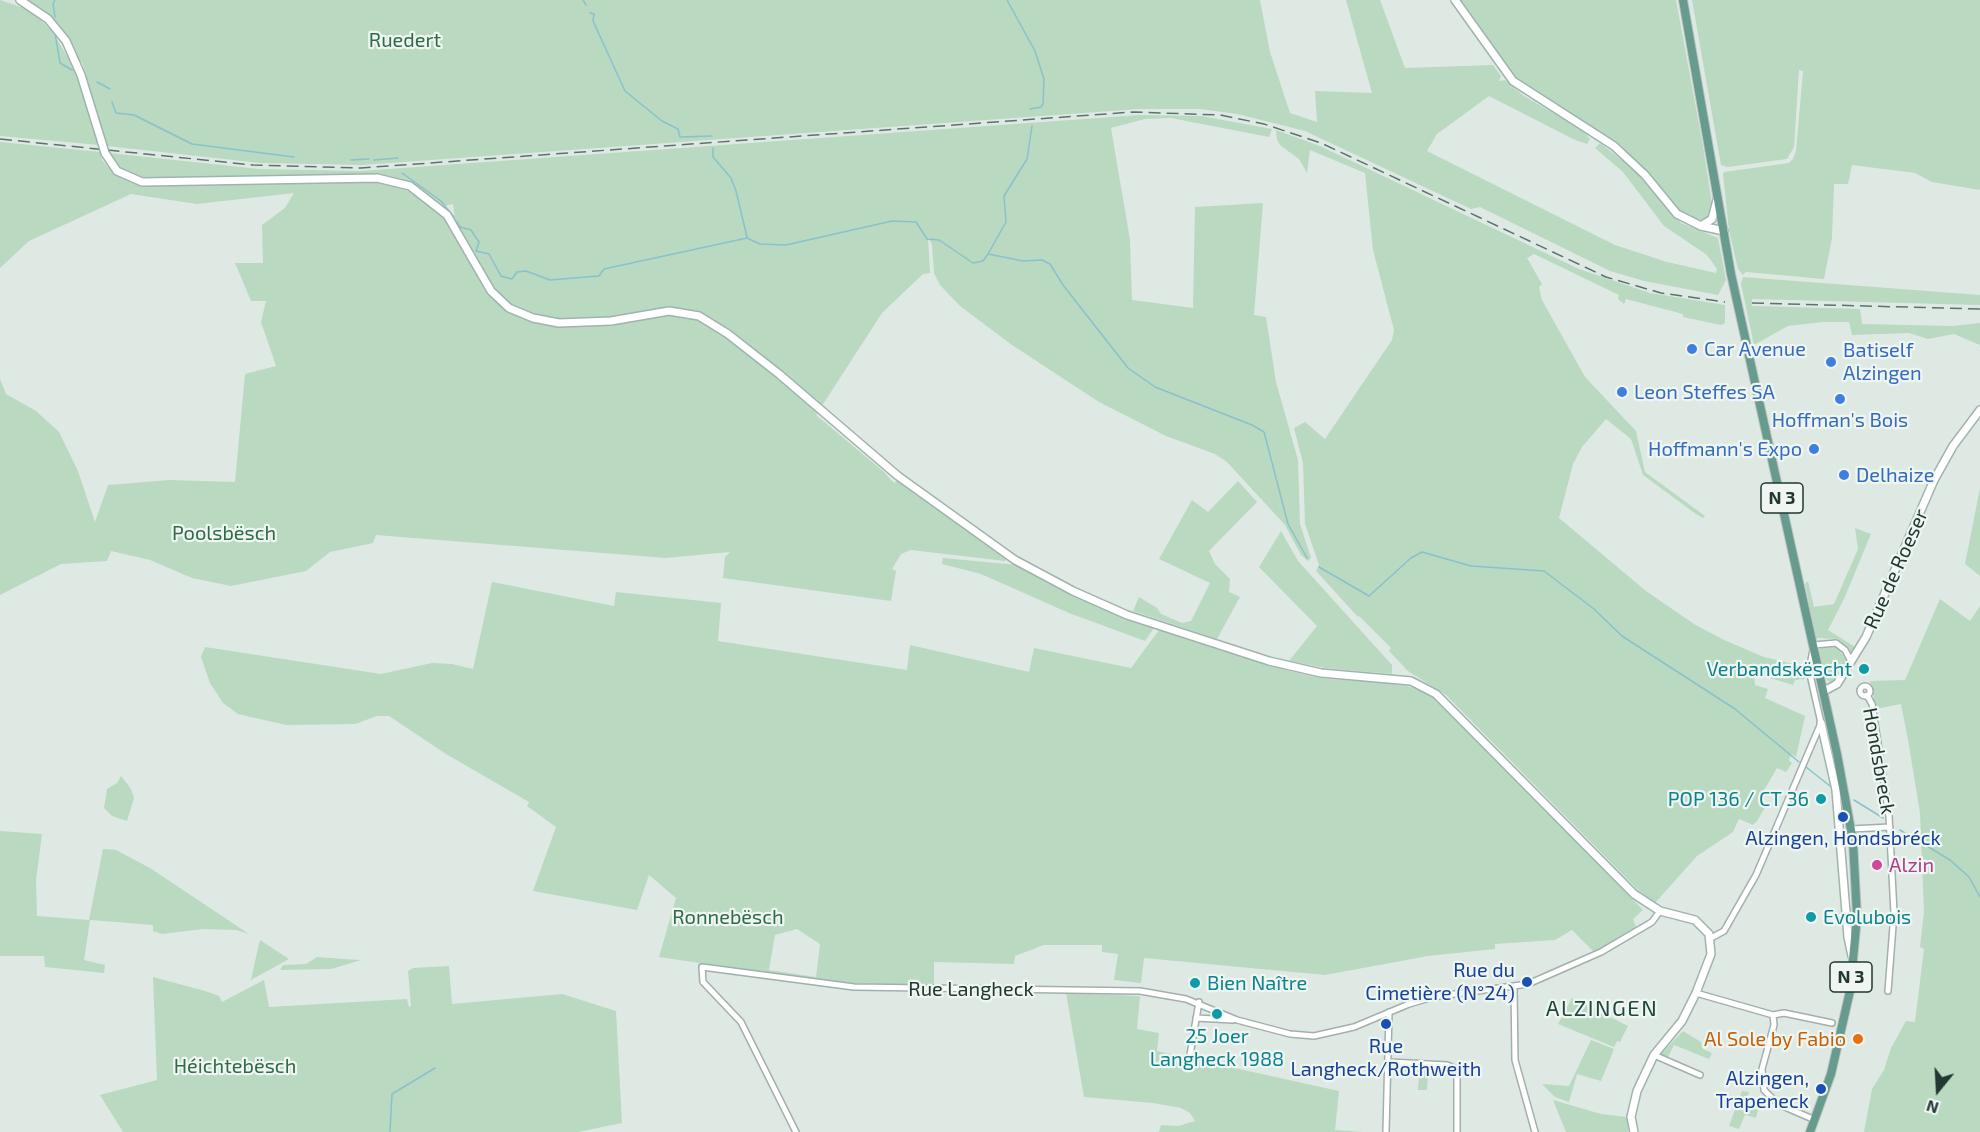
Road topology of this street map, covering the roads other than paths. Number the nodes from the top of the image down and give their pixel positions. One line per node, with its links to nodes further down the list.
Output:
1 (20, 0): 18 (main road, bridge)
2 (1455, 0): 5 (main road)
3 (1683, 0): 4 (main road, N 3)
4 (1718, 196): 5 (main road); 6 (main road, N 3)
5 (1701, 226): 6 (main road)
6 (1725, 231): 8 (main road, N 3)
7 (1980, 410): 9 (main road, Rue de Roeser)
8 (1814, 645): 9 (street); 10 (main road, N 3); 12 (street)
9 (1851, 661): 10 (main road, Rue de Roeser)
10 (1824, 691): 13 (main road, N 3)
11 (1867, 695): 14 (street, Hondsbreck)
12 (1821, 723): 17 (main road, N 3); 19 (street)
13 (1851, 829): 14 (street, Hondsbreck); 15 (main road, N 3)
14 (1890, 832): 15 (street); 22 (street)
15 (1853, 841): 16 (main road, N 3)
16 (1855, 875): 17 (main road); 20 (main road, N 3)
17 (1843, 876): 20 (main road, N 3)
18 (1660, 910): 19 (main road); 21 (street, Rue Langheck)
19 (1711, 939): 23 (main road)
20 (1853, 961): 34 (main road, N 3)
21 (1514, 988): 25 (street, Rue Langheck); 38 (street)
22 (1888, 991)
23 (1696, 993): 26 (street); 31 (main road)
24 (1199, 1002): 27 (street); 28 (street, Rue Langheck); 35 (street, Rue Langheck)
25 (1389, 1012): 28 (street, Rue Langheck); 32 (street)
26 (1773, 1015): 29 (street); 34 (street)
27 (1196, 1018): 28 (street, Rue Langheck); 30 (street)
28 (1237, 1020)
29 (1832, 1023)
30 (1190, 1055)
31 (1654, 1055): 33 (street); 39 (main road)
32 (1390, 1062): 36 (street); 37 (street)
33 (1700, 1075)
34 (1815, 1120): 40 (main road, N 3)
35 (796, 1132)
36 (1386, 1132)
37 (1457, 1132)
38 (1535, 1132)
39 (1634, 1132)
40 (1810, 1132)

